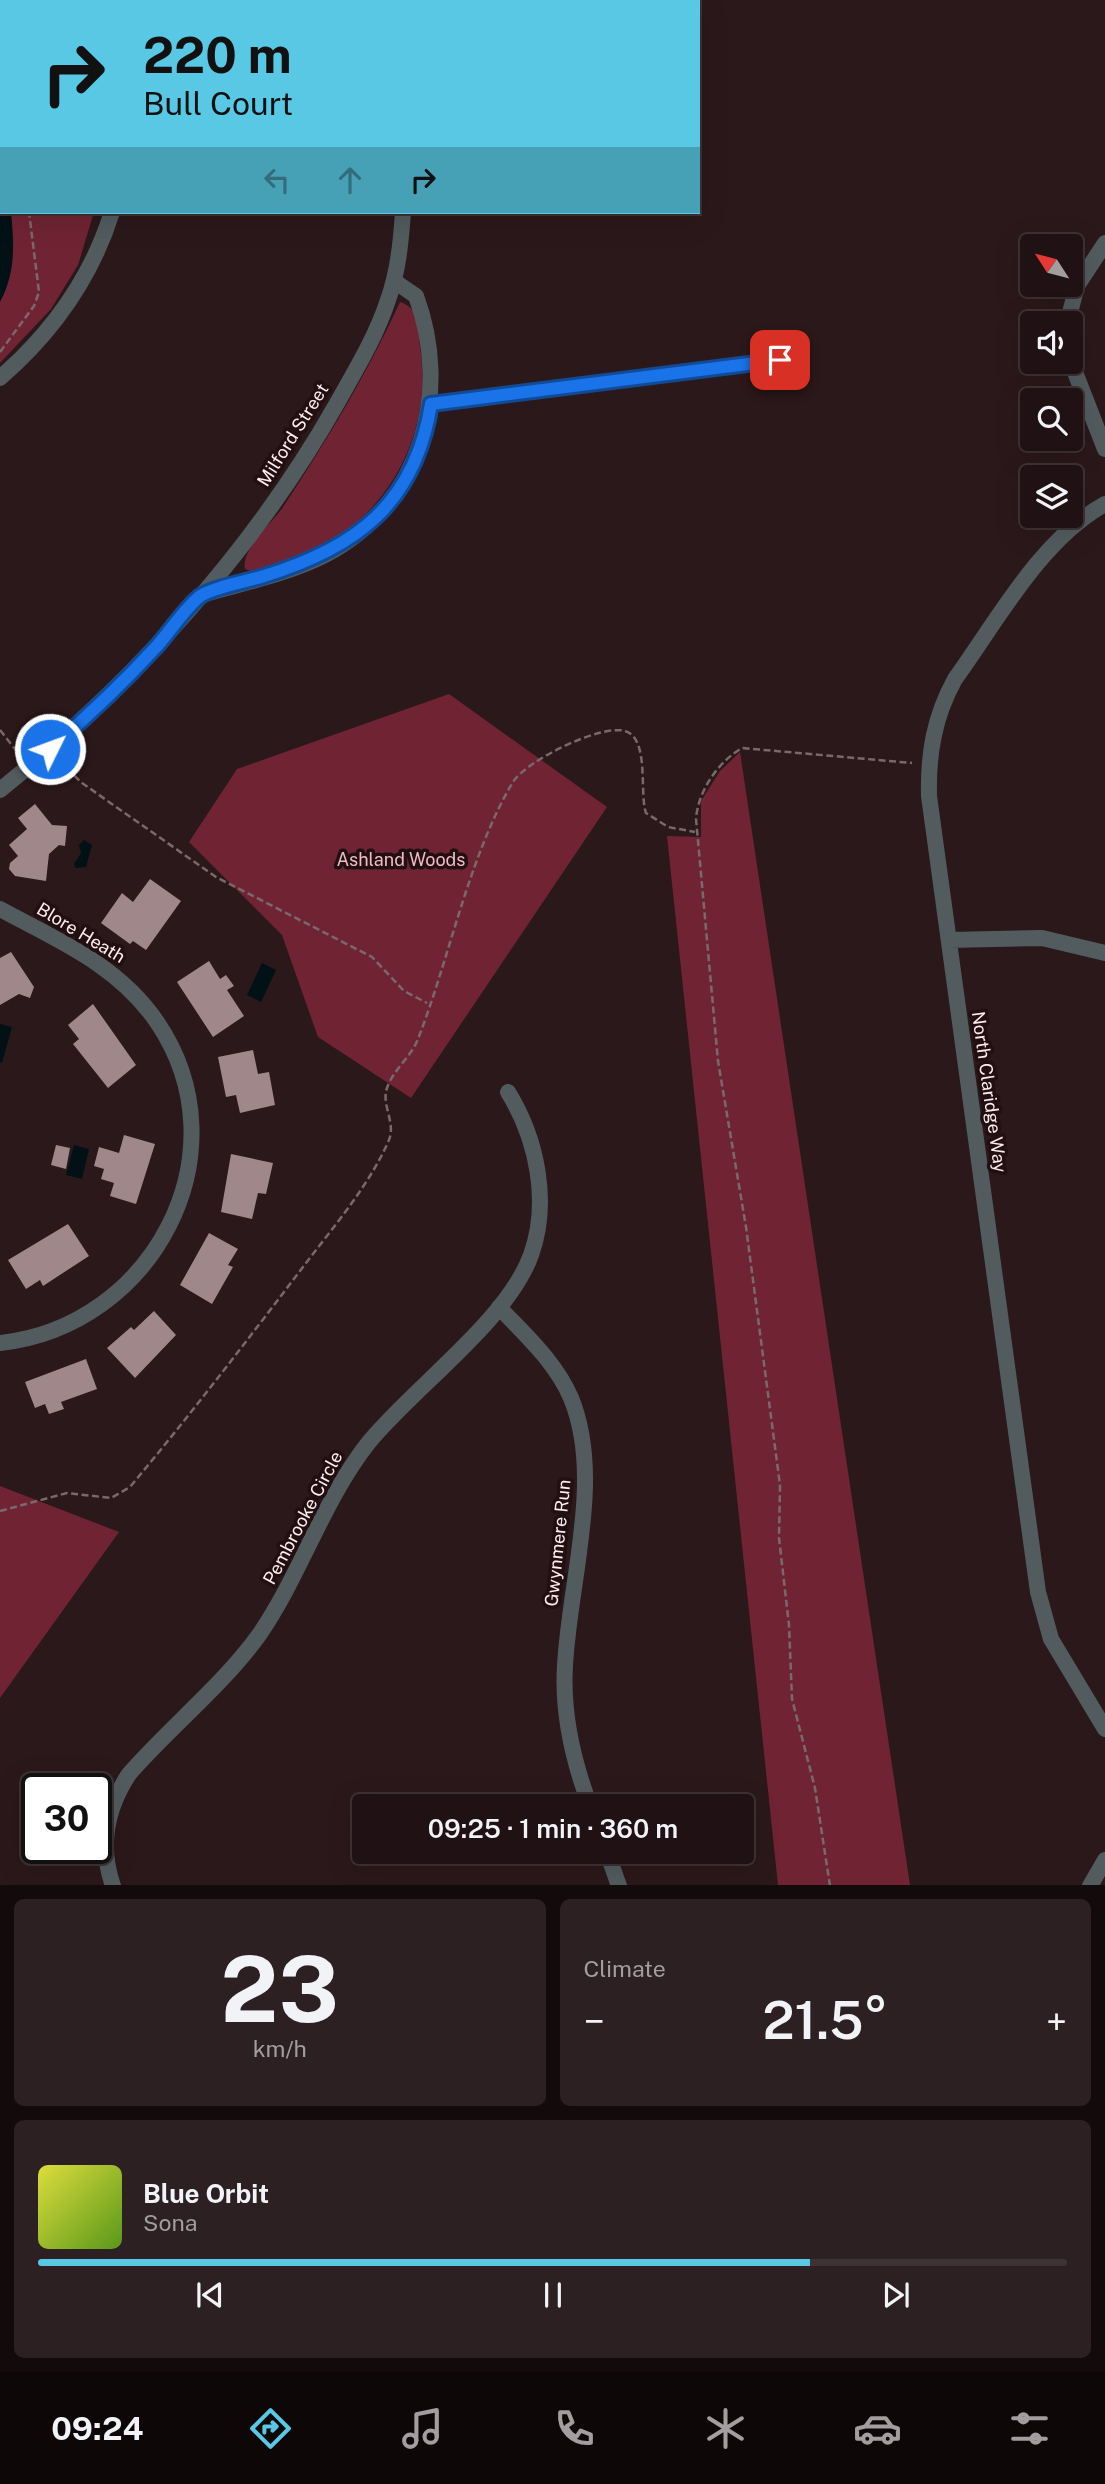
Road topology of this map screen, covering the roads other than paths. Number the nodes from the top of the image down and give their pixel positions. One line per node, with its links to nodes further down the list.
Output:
1 (111, 214): 8 (street)
2 (403, 214): 4 (street, Milford Street)
3 (1105, 243): 5 (street)
4 (394, 281): 9 (street); 12 (street, Milford Street)
5 (1070, 311)
6 (780, 360): 9 (street)
7 (1076, 374): 10 (street)
8 (0, 379)
9 (431, 404): 12 (street)
10 (1105, 449)
11 (1105, 504): 15 (street, North Claridge Way)
12 (201, 595): 13 (street, Milford Street)
13 (0, 790)
14 (0, 909): 19 (street, Blore Heath)
15 (949, 940): 16 (street); 20 (street, North Claridge Way)
16 (1105, 953)
17 (508, 1092): 18 (street, Pembrooke Circle)
18 (499, 1307): 21 (street, Gwynmere Run); 24 (street, Pembrooke Circle)
19 (0, 1343)
20 (1105, 1729)
21 (586, 1794)
22 (1105, 1860): 26 (street)
23 (611, 1864): 25 (street)
24 (114, 1885)
25 (619, 1885)
26 (1090, 1885)

